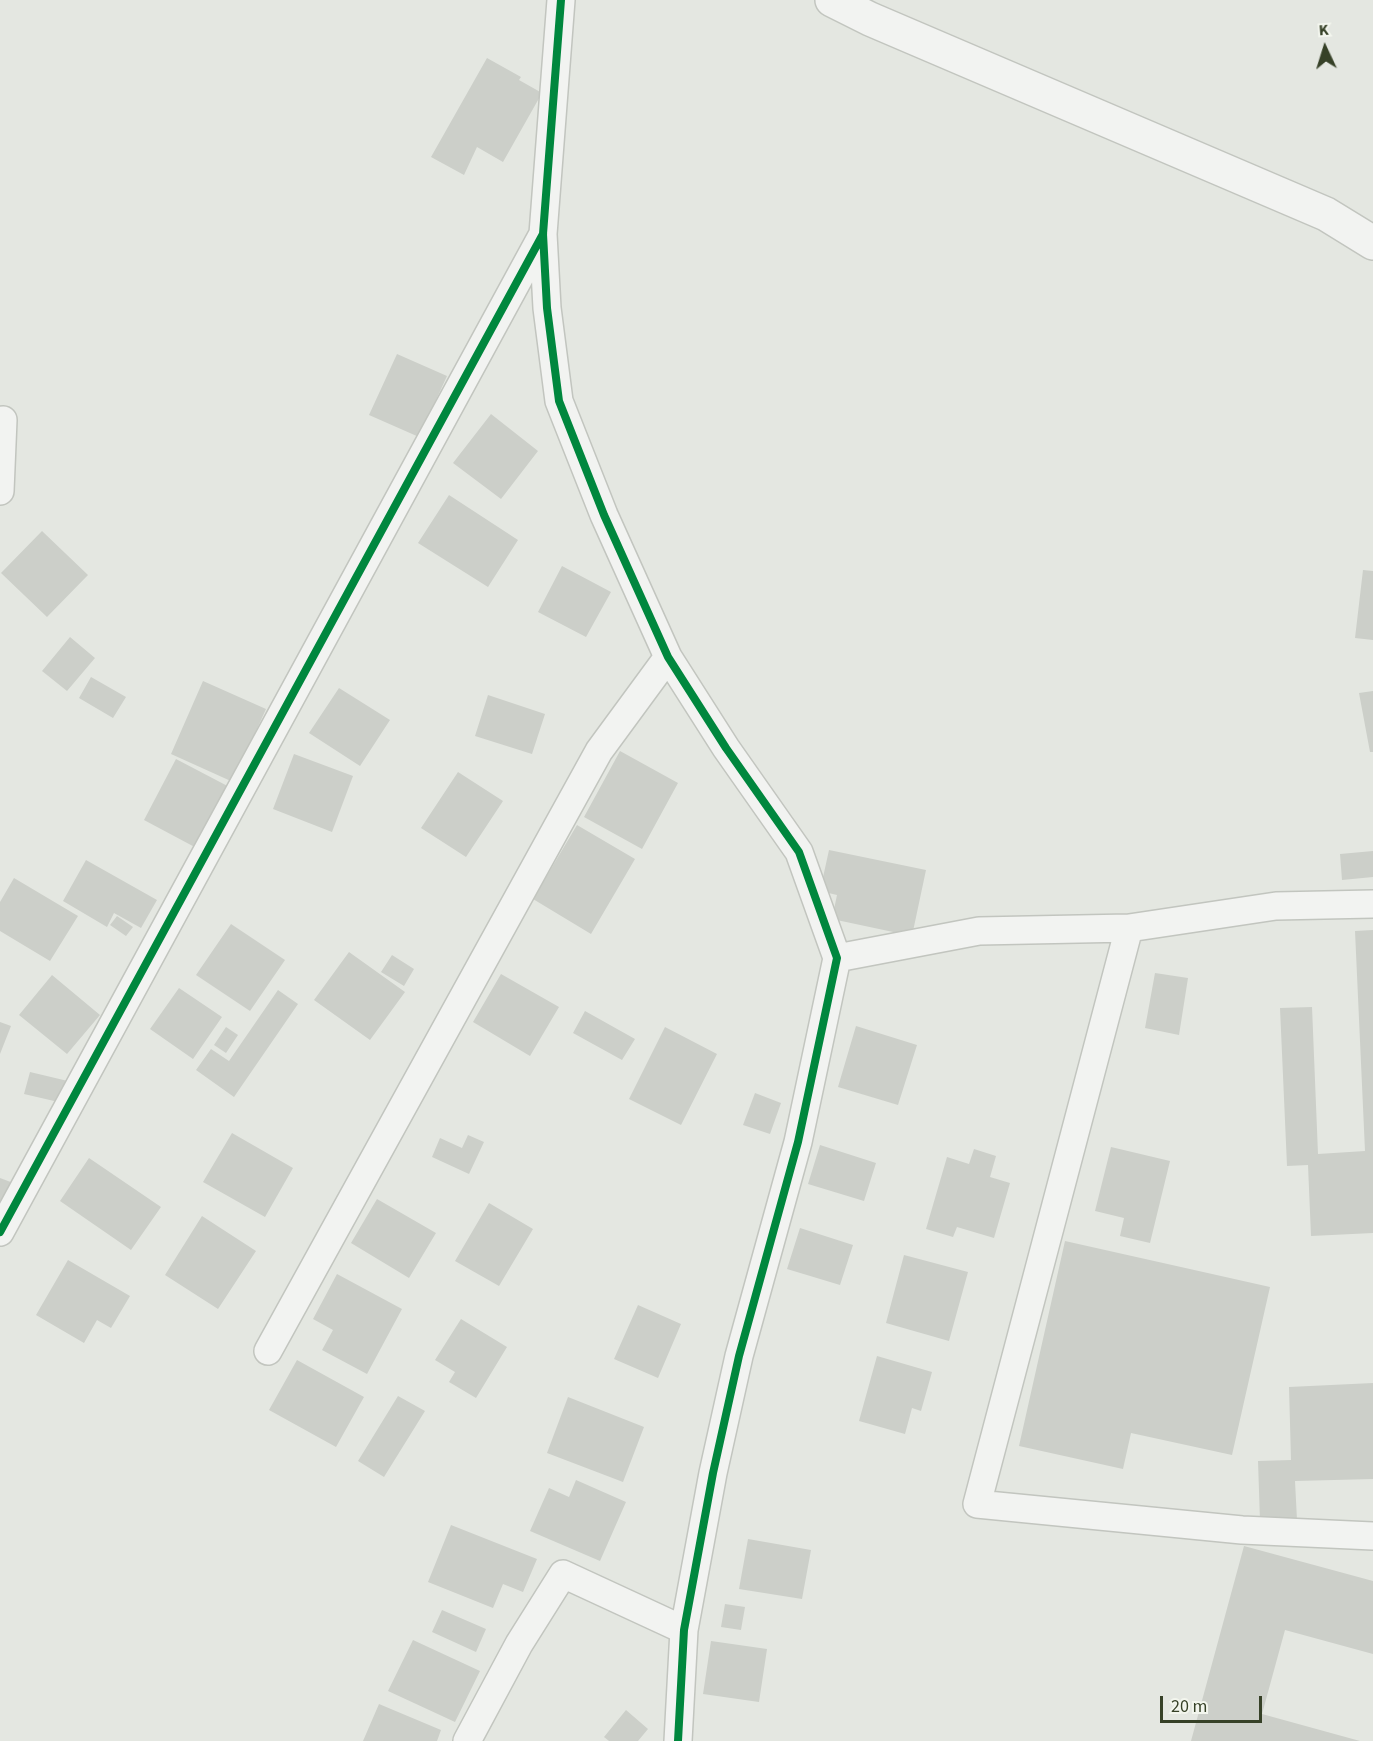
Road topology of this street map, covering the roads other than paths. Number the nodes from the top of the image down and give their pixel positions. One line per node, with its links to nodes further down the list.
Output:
1 (561, 0): 3 (street)
2 (832, 0): 4 (street)
3 (543, 234): 7 (street); 11 (street)
4 (1373, 243)
5 (3, 420): 6 (street)
6 (0, 491)
7 (668, 657): 10 (street); 12 (street)
8 (1373, 904): 9 (street)
9 (1129, 928): 10 (street); 13 (street)
10 (837, 958): 14 (street)
11 (0, 1232)
12 (268, 1351)
13 (1373, 1536)
14 (684, 1630): 15 (street); 16 (street)
15 (467, 1741)
16 (678, 1741)

